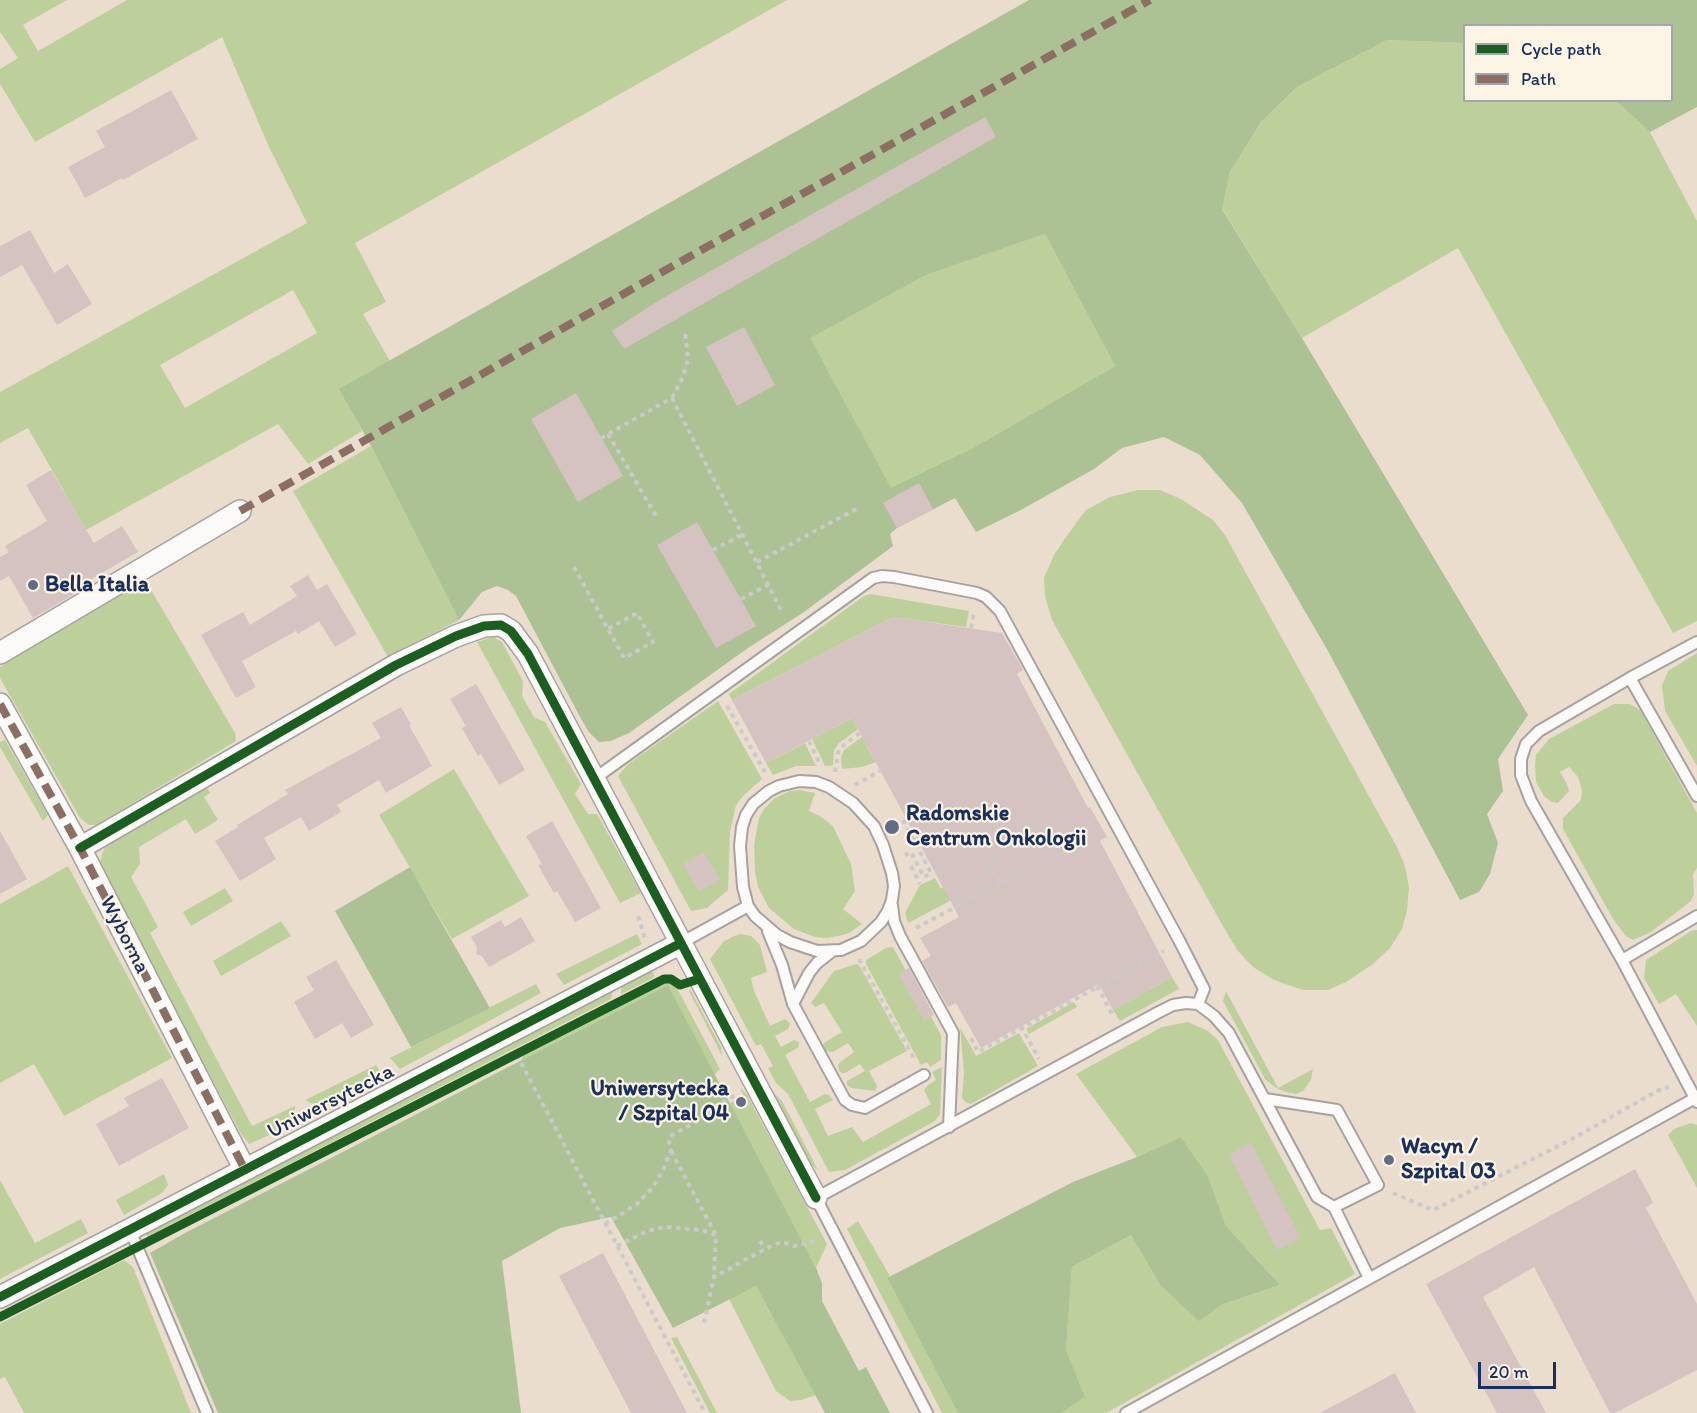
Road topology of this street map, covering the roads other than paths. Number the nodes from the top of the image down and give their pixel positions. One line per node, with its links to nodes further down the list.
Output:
1 (240, 511): 3 (street)
2 (1697, 642): 4 (lane)
3 (0, 653)
4 (1630, 678): 7 (lane); 15 (lane)
5 (0, 704): 8 (street, Wyborna)
6 (594, 779): 8 (street); 13 (street); 17 (lane)
7 (1697, 796)
8 (80, 848): 22 (street, Wyborna)
9 (892, 900): 10 (lane); 14 (lane); 21 (lane)
10 (748, 906): 12 (lane); 13 (lane)
11 (1697, 916): 15 (lane)
12 (766, 926): 14 (lane); 16 (lane)
13 (681, 943): 22 (street, Uniwersytecka); 23 (street)
14 (831, 952): 16 (lane)
15 (1622, 960): 19 (lane)
16 (793, 1004): 18 (lane)
17 (1198, 1004): 20 (lane); 21 (lane)
18 (924, 1075)
19 (1695, 1096): 26 (lane)
20 (1265, 1100): 24 (lane); 24 (lane)
21 (949, 1127): 23 (lane)
22 (244, 1168): 25 (street, Uniwersytecka)
23 (816, 1198): 29 (lane)
24 (1334, 1207): 26 (lane)
25 (130, 1230): 27 (street, Uniwersytecka); 28 (lane)
26 (1369, 1278): 30 (lane)
27 (0, 1297)
28 (207, 1413)
29 (927, 1413)
30 (1126, 1413)

